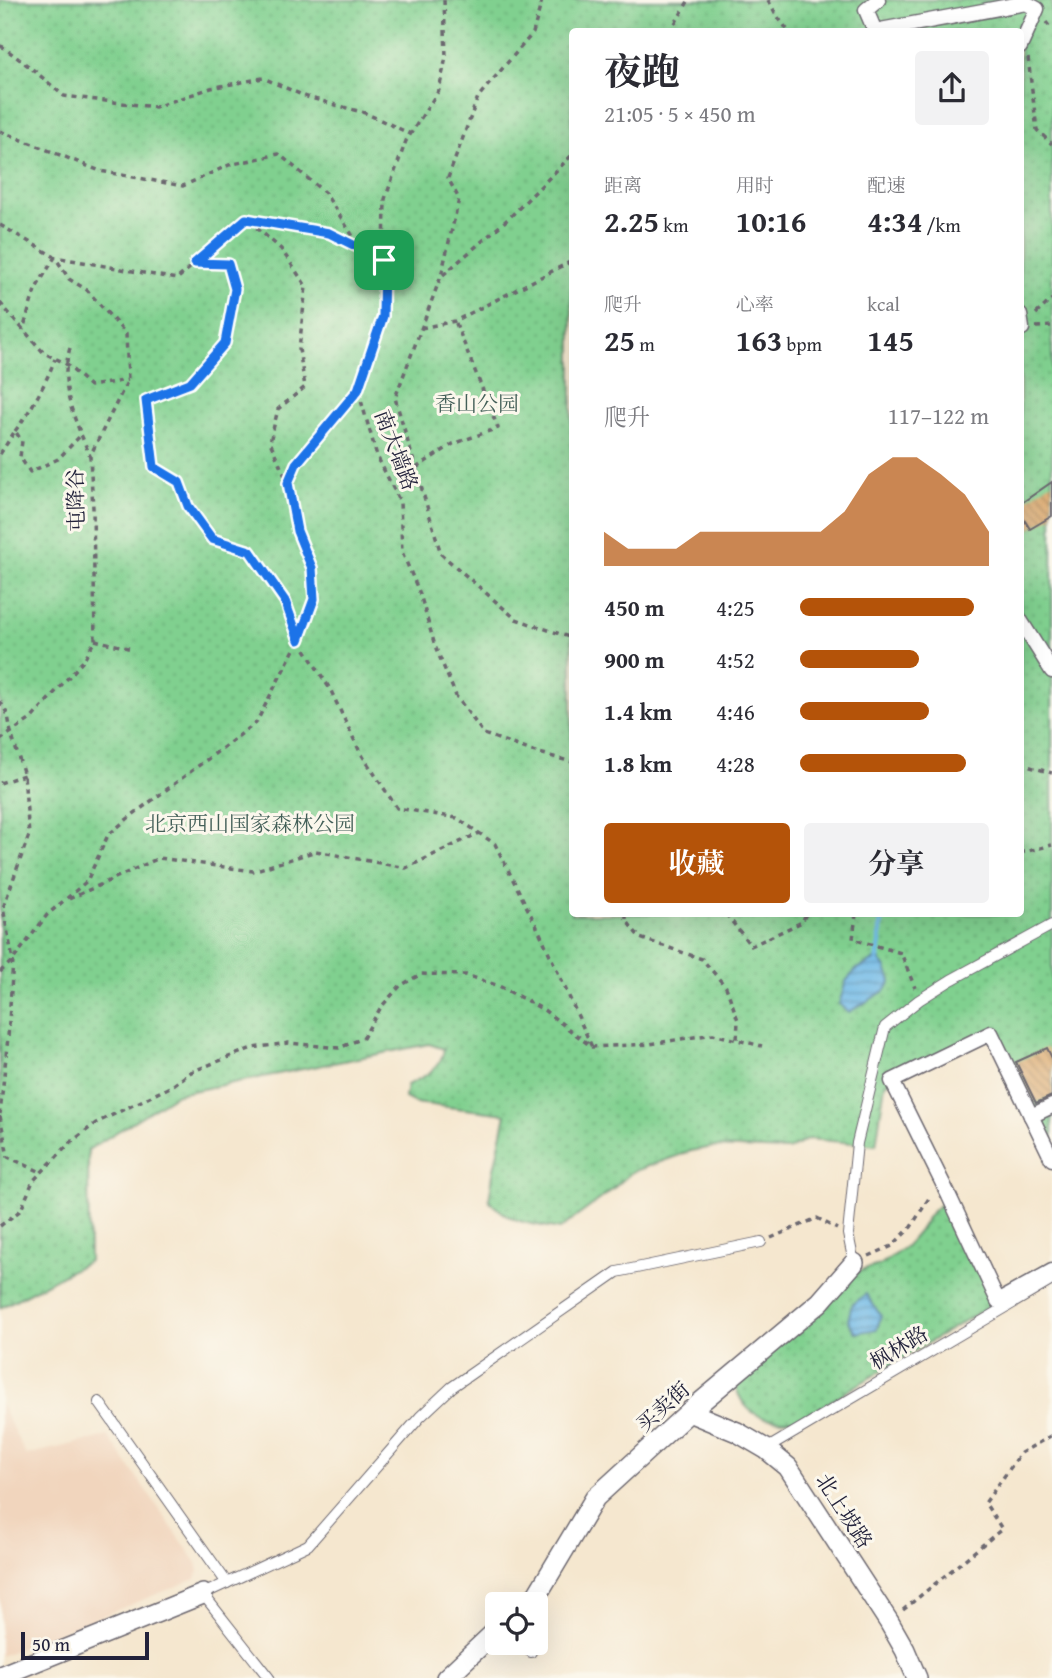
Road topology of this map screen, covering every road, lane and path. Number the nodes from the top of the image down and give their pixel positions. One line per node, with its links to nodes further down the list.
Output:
1 (444, 0): 13 (path, 南大墙路)
2 (542, 0): 23 (path)
3 (689, 0): 6 (path)
4 (768, 0): 7 (path)
5 (878, 0): 8 (street)
6 (672, 28)
7 (786, 28)
8 (874, 28)
9 (892, 28): 11 (street)
10 (0, 46): 13 (path)
11 (1024, 53): 14 (path)
12 (0, 131): 18 (path)
13 (411, 134): 20 (path, 南大墙路)
14 (1052, 144)
15 (569, 158): 23 (path)
16 (246, 219): 18 (path); 21 (path); 38 (path)
17 (0, 225): 19 (path)
18 (362, 249): 20 (path)
19 (55, 257): 21 (path); 27 (path); 31 (path, 屯降谷)
20 (384, 260): 32 (path, 南大墙路)
21 (195, 263): 42 (path)
22 (569, 263): 25 (path)
23 (441, 276): 26 (path)
24 (0, 303): 27 (path)
25 (455, 321): 26 (path); 37 (path)
26 (421, 328): 37 (path)
27 (23, 330): 29 (path)
28 (70, 348): 30 (path)
29 (55, 359): 30 (path); 33 (path)
30 (65, 363): 31 (path); 34 (path)
31 (128, 380): 36 (path, 屯降谷)
32 (358, 390): 38 (path); 48 (path, 南大墙路)
33 (15, 431): 34 (path); 35 (path)
34 (81, 435): 36 (path)
35 (0, 454)
36 (90, 456): 41 (path, 屯降谷)
37 (416, 468): 40 (path)
38 (288, 483): 42 (path)
39 (1024, 626): 44 (street)
40 (569, 637)
41 (95, 640): 43 (path); 46 (path)
42 (299, 640): 53 (path); 56 (path)
43 (132, 649)
44 (1052, 671)
45 (0, 701): 46 (path)
46 (10, 733): 47 (path); 51 (path)
47 (0, 740)
48 (569, 761)
49 (1024, 765): 50 (path)
50 (1052, 773)
51 (24, 775): 52 (path); 62 (path)
52 (0, 783)
53 (479, 833): 56 (path); 67 (path)
54 (1052, 845): 55 (path)
55 (1024, 852)
56 (64, 901): 62 (path)
57 (626, 917): 65 (path)
58 (728, 917): 59 (path)
59 (804, 917)
60 (856, 917): 64 (path)
61 (1052, 925): 64 (lane)
62 (13, 960): 63 (path); 69 (path)
63 (0, 972)
64 (919, 1000): 75 (lane)
65 (737, 1040): 66 (path); 67 (path)
66 (762, 1046)
67 (592, 1047): 72 (path)
68 (1052, 1106): 70 (street)
69 (0, 1115): 72 (path)
70 (1031, 1116): 71 (street); 73 (street)
71 (1052, 1159)
72 (42, 1172): 74 (path)
73 (942, 1181): 77 (path); 78 (street)
74 (0, 1226)
75 (848, 1234): 76 (path); 77 (lane)
76 (761, 1242): 84 (lane)
77 (854, 1263): 81 (street, 买卖街)
78 (1052, 1271)
79 (1052, 1280): 83 (lane, 枫林路)
80 (99, 1402): 84 (lane)
81 (690, 1412): 83 (street, 北上坡路); 85 (street, 买卖街)
82 (1052, 1435): 87 (path)
83 (766, 1449): 87 (street, 北上坡路)
84 (227, 1583): 86 (lane)
85 (539, 1592)
86 (203, 1594): 89 (street); 90 (lane)
87 (889, 1622): 92 (street, 北上坡路)
88 (485, 1641): 91 (street)
89 (0, 1676)
90 (269, 1678)
91 (446, 1678)
92 (917, 1678)

